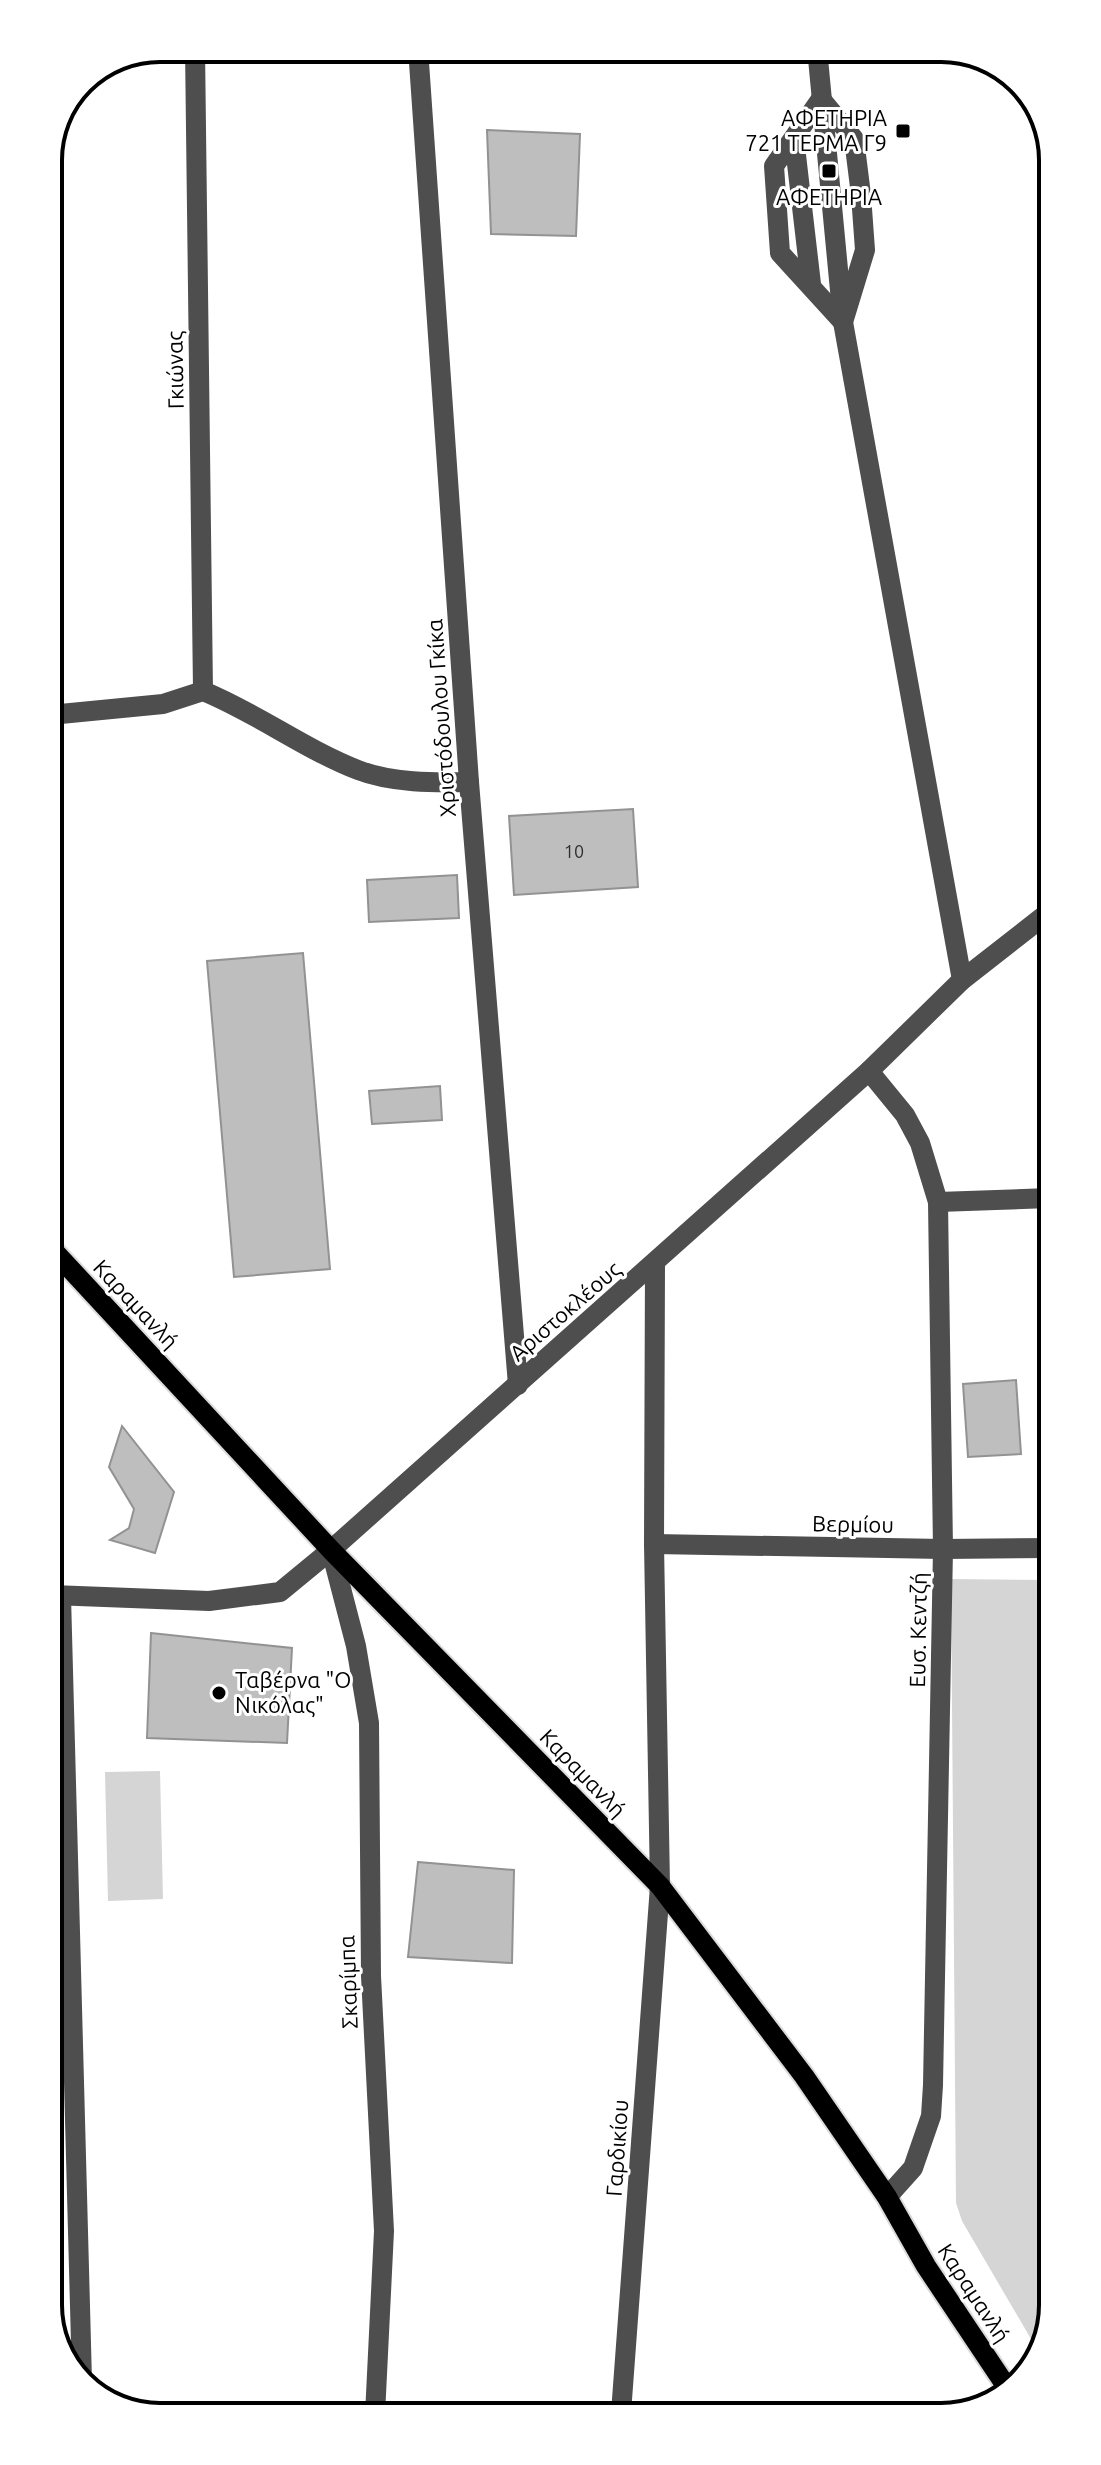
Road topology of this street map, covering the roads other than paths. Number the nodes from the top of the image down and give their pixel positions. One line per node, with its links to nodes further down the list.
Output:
1 (195, 62): 6 (street, Γκιώνας)
2 (419, 62): 8 (street, Χριστόδουλου Γκίκα)
3 (818, 62): 4 (street)
4 (821, 99): 5 (street); 5 (street); 5 (street)
5 (843, 322): 10 (street)
6 (203, 691): 7 (street); 8 (street)
7 (62, 714)
8 (469, 782): 16 (street, Χριστόδουλου Γκίκα)
9 (1039, 920): 10 (street, Αριστοκλέους)
10 (962, 980): 11 (street, Αριστοκλέους)
11 (869, 1071): 13 (street, Ευσ. Κεντζή); 15 (street, Αριστοκλέους)
12 (1039, 1198): 13 (street)
13 (938, 1202): 19 (street, Ευσ. Κεντζή)
14 (62, 1260): 20 (main road, Καραμανλή)
15 (655, 1264): 16 (street, Αριστοκλέους); 17 (street, Γαρδικίου)
16 (518, 1385): 20 (street, Αριστοκλέους)
17 (654, 1544): 19 (street, Βερμίου); 22 (street, Γαρδικίου)
18 (1039, 1548): 19 (street, Βερμίου)
19 (943, 1549): 24 (street, Ευσ. Κεντζή)
20 (331, 1550): 21 (street, Αριστοκλέους); 22 (main road, Καραμανλή); 27 (street, Σκαρίμπα)
21 (62, 1595)
22 (660, 1886): 24 (main road, Καραμανλή); 28 (street, Γαρδικίου)
23 (62, 1969): 25 (street)
24 (887, 2197): 26 (main road, Καραμανλή)
25 (81, 2363)
26 (1003, 2381)
27 (376, 2403)
28 (622, 2403)

